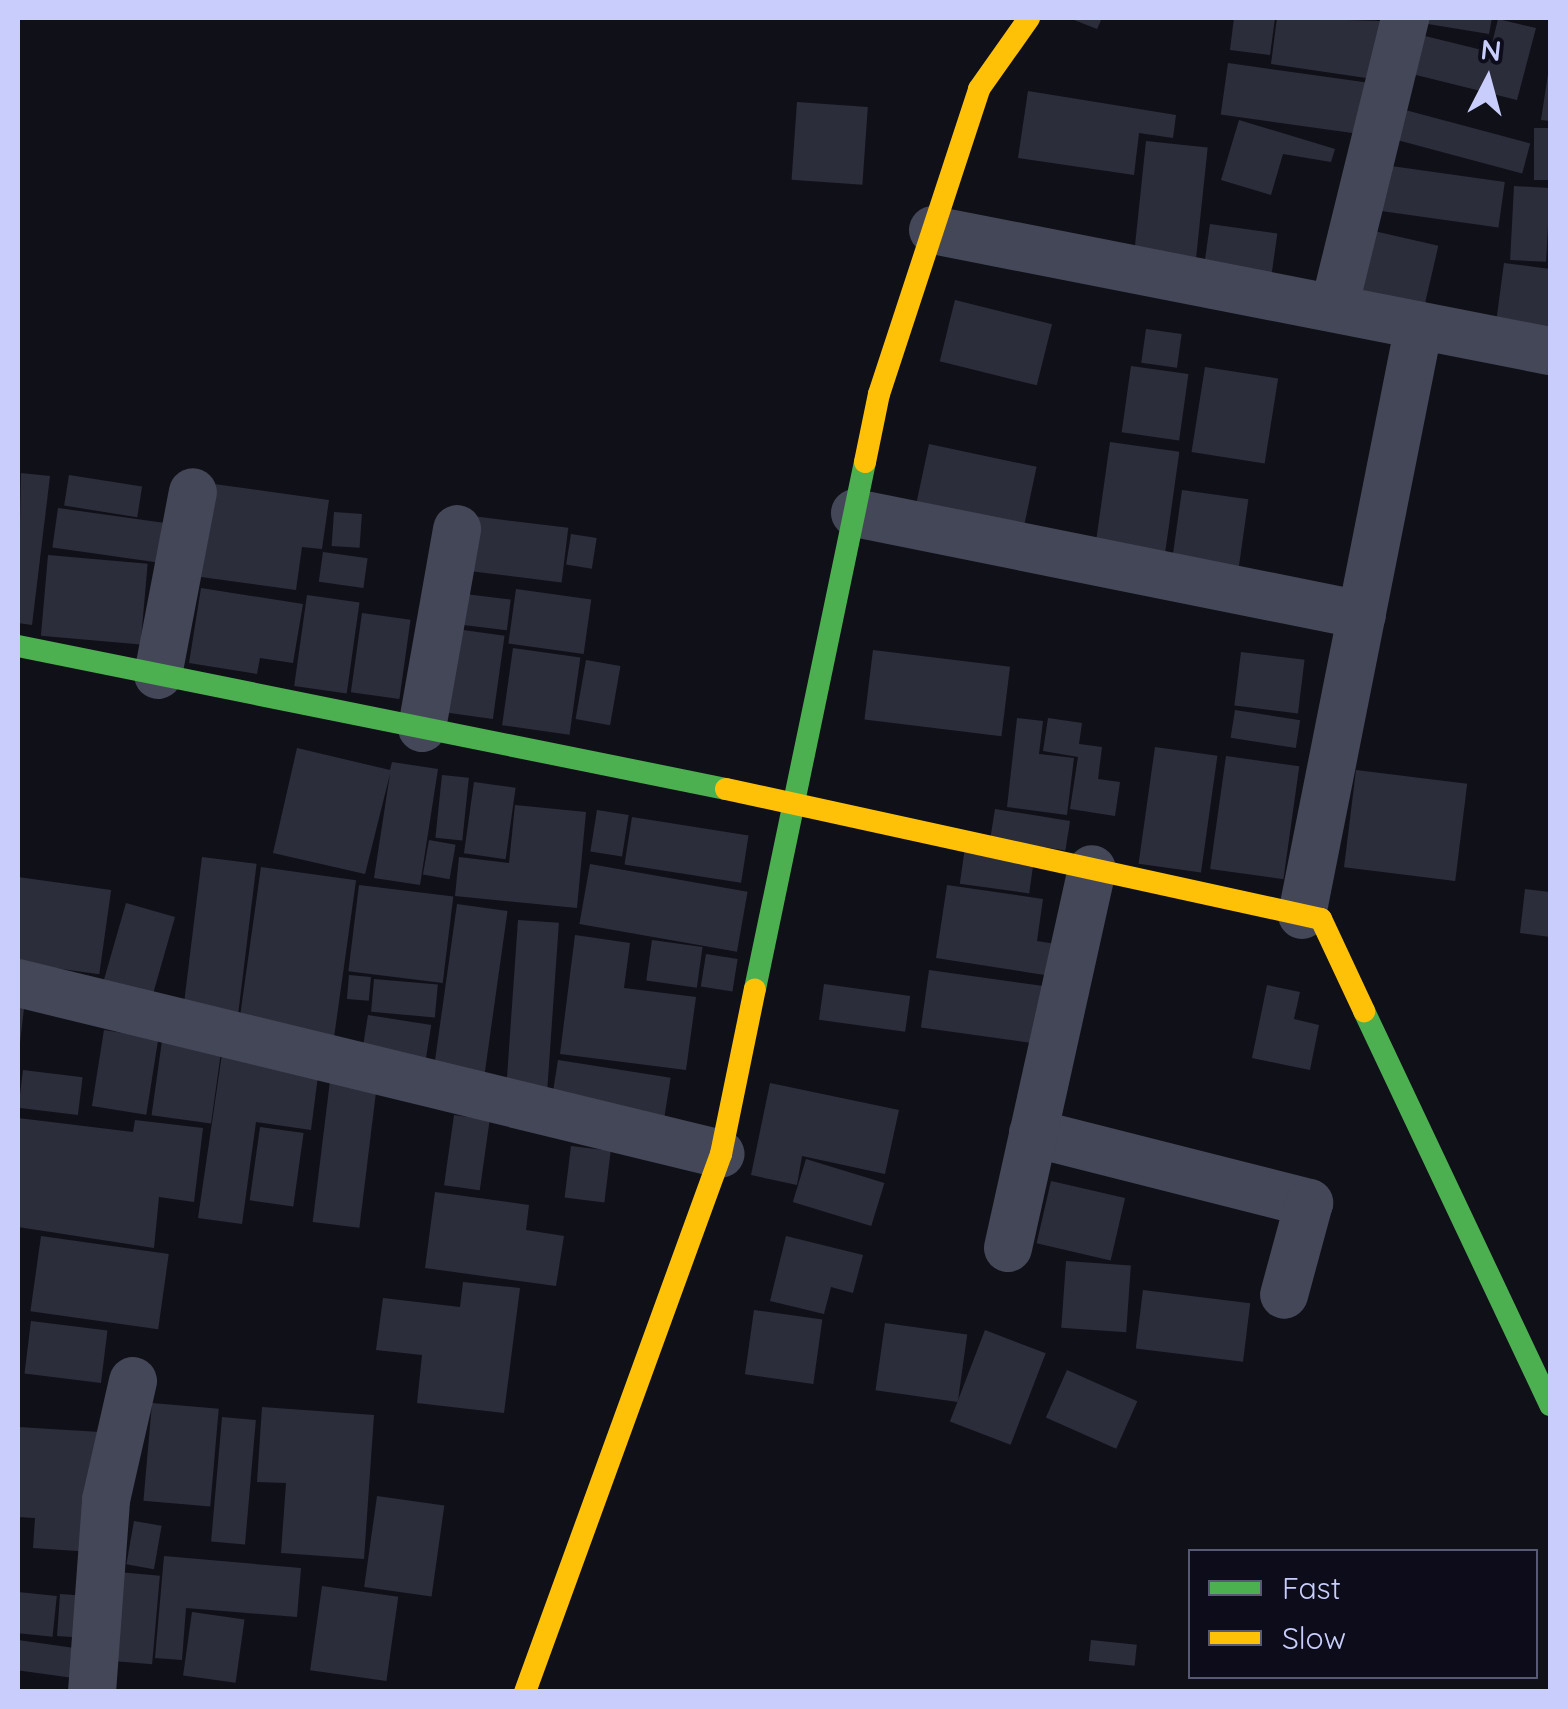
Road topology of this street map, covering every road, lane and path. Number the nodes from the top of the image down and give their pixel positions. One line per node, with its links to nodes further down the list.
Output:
1 (1028, 18): 3 (street)
2 (1404, 18): 4 (street)
3 (933, 230): 4 (street); 8 (street)
4 (1334, 308): 5 (street)
5 (1419, 325): 6 (street); 10 (street)
6 (1550, 351)
7 (193, 492): 12 (street)
8 (855, 513): 10 (street); 14 (street)
9 (457, 528): 13 (street)
10 (1362, 615): 16 (street)
11 (18, 646): 12 (street)
12 (158, 675): 13 (street)
13 (422, 728): 14 (street)
14 (794, 804): 15 (street); 19 (street)
15 (1092, 869): 16 (street); 18 (street)
16 (1302, 915): 23 (street)
17 (18, 984): 19 (street)
18 (1033, 1134): 20 (street); 21 (street)
19 (720, 1154): 25 (street)
20 (1008, 1248)
21 (1284, 1294)
22 (133, 1382): 24 (street)
23 (1550, 1405)
24 (92, 1692)
25 (524, 1692)

